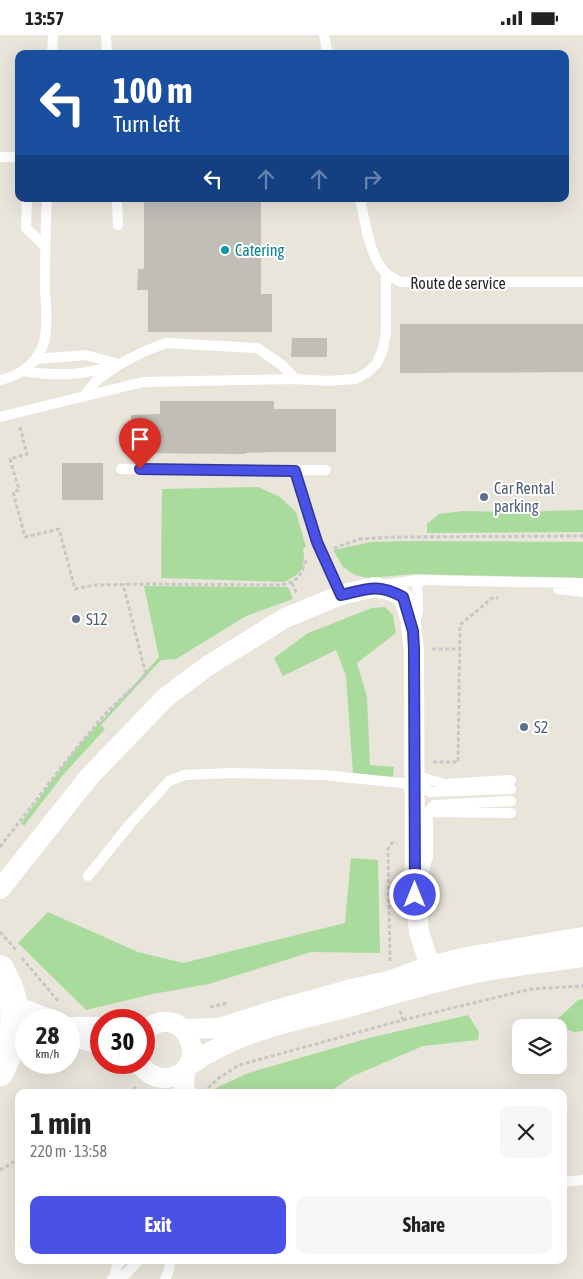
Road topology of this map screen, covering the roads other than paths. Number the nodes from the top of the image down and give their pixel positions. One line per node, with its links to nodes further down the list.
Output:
1 (53, 35): 4 (lane)
2 (106, 35): 5 (lane)
3 (324, 35): 6 (lane)
4 (52, 50)
5 (107, 50)
6 (327, 50)
7 (0, 157): 8 (lane)
8 (15, 157)
9 (27, 202): 14 (lane)
10 (46, 202): 14 (lane)
11 (118, 202): 13 (lane)
12 (361, 202): 15 (lane)
13 (118, 225)
14 (45, 246): 17 (lane)
15 (386, 273): 16 (lane, Route de service); 20 (lane)
16 (583, 282)
17 (36, 359): 18 (lane); 19 (lane)
18 (120, 364): 19 (lane); 20 (lane); 22 (lane)
19 (22, 371): 21 (lane)
20 (295, 379): 22 (lane)
21 (0, 380)
22 (84, 396): 23 (lane)
23 (0, 417)
24 (121, 469): 26 (lane)
25 (326, 470): 26 (lane)
26 (295, 471): 32 (lane)
27 (417, 580): 28 (lane); 30 (lane); 33 (lane)
28 (507, 582): 29 (lane); 31 (lane)
29 (583, 583)
30 (374, 587): 32 (street); 33 (street)
31 (583, 592)
32 (341, 595): 40 (street)
33 (413, 631): 34 (street)
34 (415, 780): 35 (lane); 39 (lane); 41 (street)
35 (511, 784)
36 (511, 801): 37 (lane)
37 (428, 812): 38 (lane); 41 (lane)
38 (511, 813)
39 (88, 876)
40 (0, 889)
41 (415, 895): 45 (street)
42 (583, 937): 45 (street)
43 (583, 957): 45 (street)
44 (0, 969): 47 (main road)
45 (431, 975): 46 (street)
46 (392, 979): 50 (street); 52 (street)
47 (13, 1005): 48 (street); 51 (main road)
48 (38, 1009)
49 (155, 1023): 50 (street)
50 (183, 1029): 52 (street)
51 (12, 1057)
52 (187, 1067): 53 (street); 54 (street)
53 (148, 1079)
54 (184, 1089)
55 (583, 1180): 56 (lane)
56 (567, 1181)
57 (119, 1264): 60 (lane)
58 (136, 1264): 60 (lane)
59 (168, 1270): 61 (lane)
60 (113, 1278)
61 (155, 1279)

